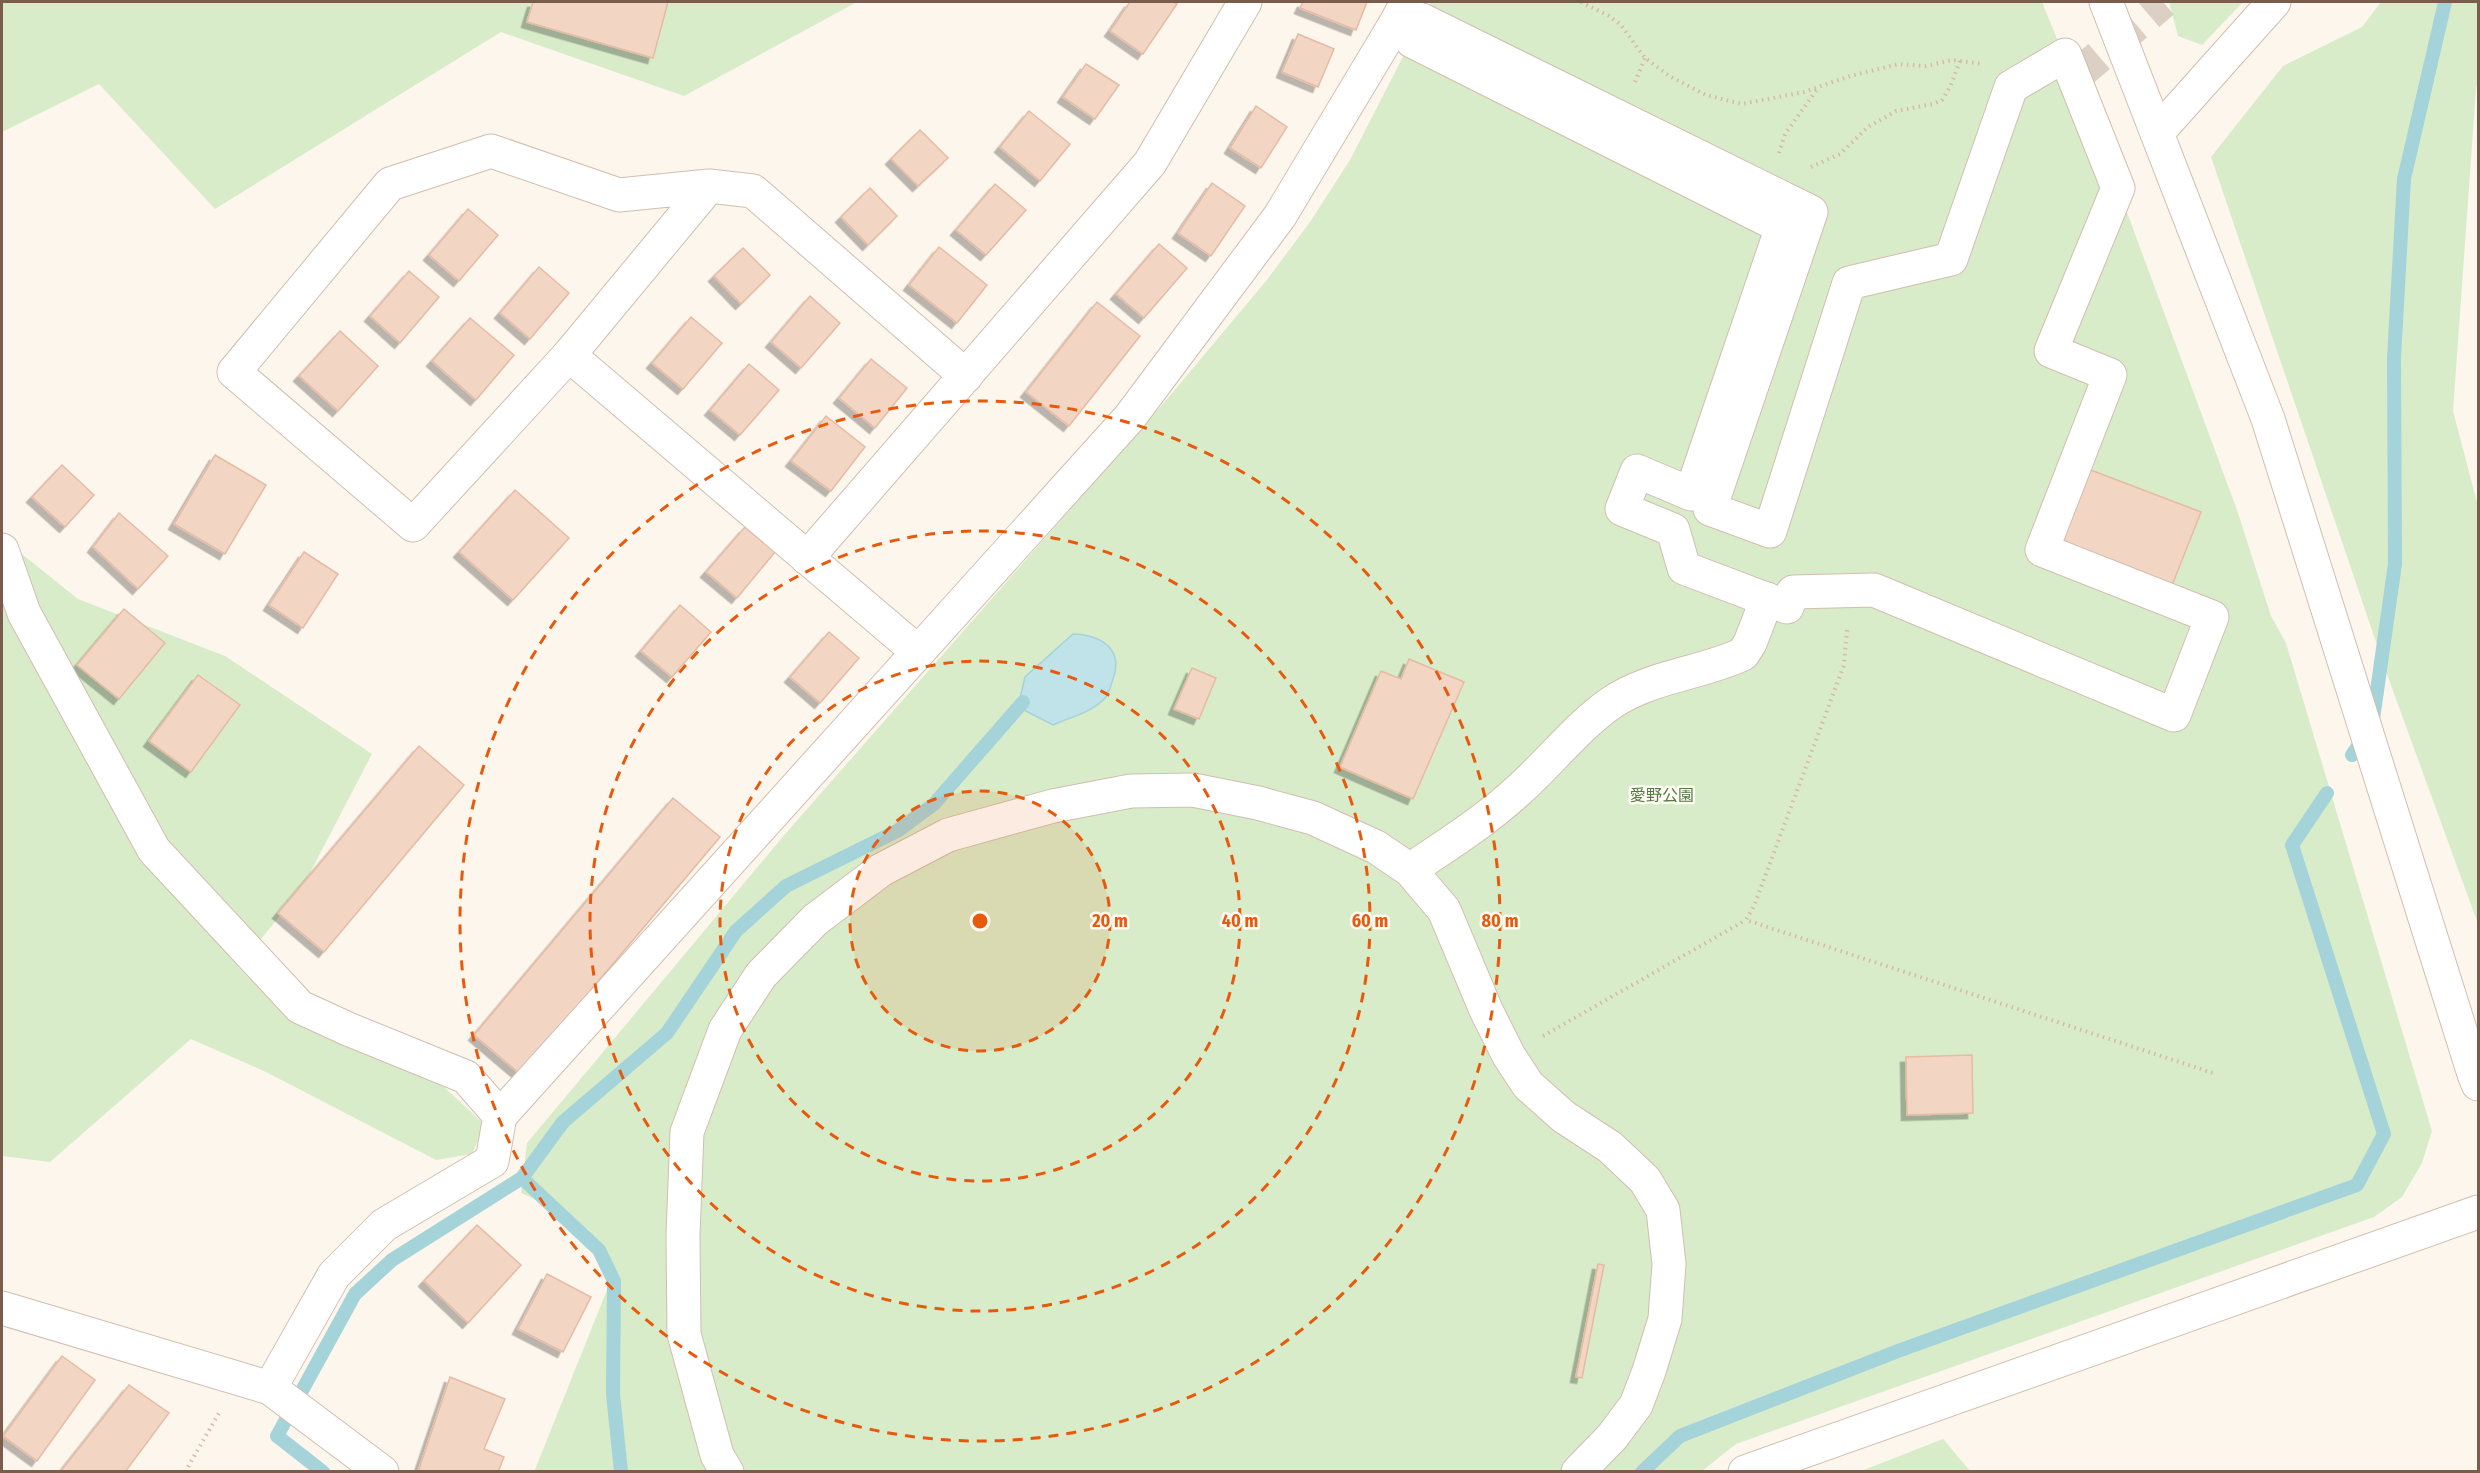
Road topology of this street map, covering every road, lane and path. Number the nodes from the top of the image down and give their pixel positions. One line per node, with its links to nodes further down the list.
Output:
1 (1245, 2): 13 (street)
2 (1407, 2): 18 (street)
3 (1581, 2): 8 (path)
4 (2106, 2): 9 (street)
5 (2274, 2): 9 (street)
6 (1960, 61): 7 (path); 8 (path); 11 (path)
7 (2018, 82): 11 (street); 16 (street)
8 (1818, 88): 11 (path)
9 (2157, 133): 23 (street)
10 (709, 186): 12 (street); 12 (street); 13 (street)
11 (1779, 187): 17 (street)
12 (568, 355): 15 (street)
13 (966, 376): 15 (street)
14 (2, 550): 24 (street)
15 (807, 558): 18 (street)
16 (1850, 590): 17 (street); 20 (path)
17 (1767, 599): 19 (street)
18 (918, 652): 24 (street)
19 (1410, 870): 21 (street); 33 (street)
20 (1746, 920): 21 (path); 22 (path)
21 (1509, 1056): 34 (street)
22 (2212, 1073)
23 (2478, 1084)
24 (500, 1116): 28 (street)
25 (2478, 1212): 35 (street)
26 (2, 1308): 27 (street)
27 (239, 1378): 28 (street); 30 (path)
28 (270, 1388): 29 (street)
29 (346, 1444): 31 (street); 32 (street)
30 (185, 1472)
31 (363, 1472)
32 (382, 1472)
33 (727, 1472)
34 (1578, 1472)
35 (1745, 1472)

